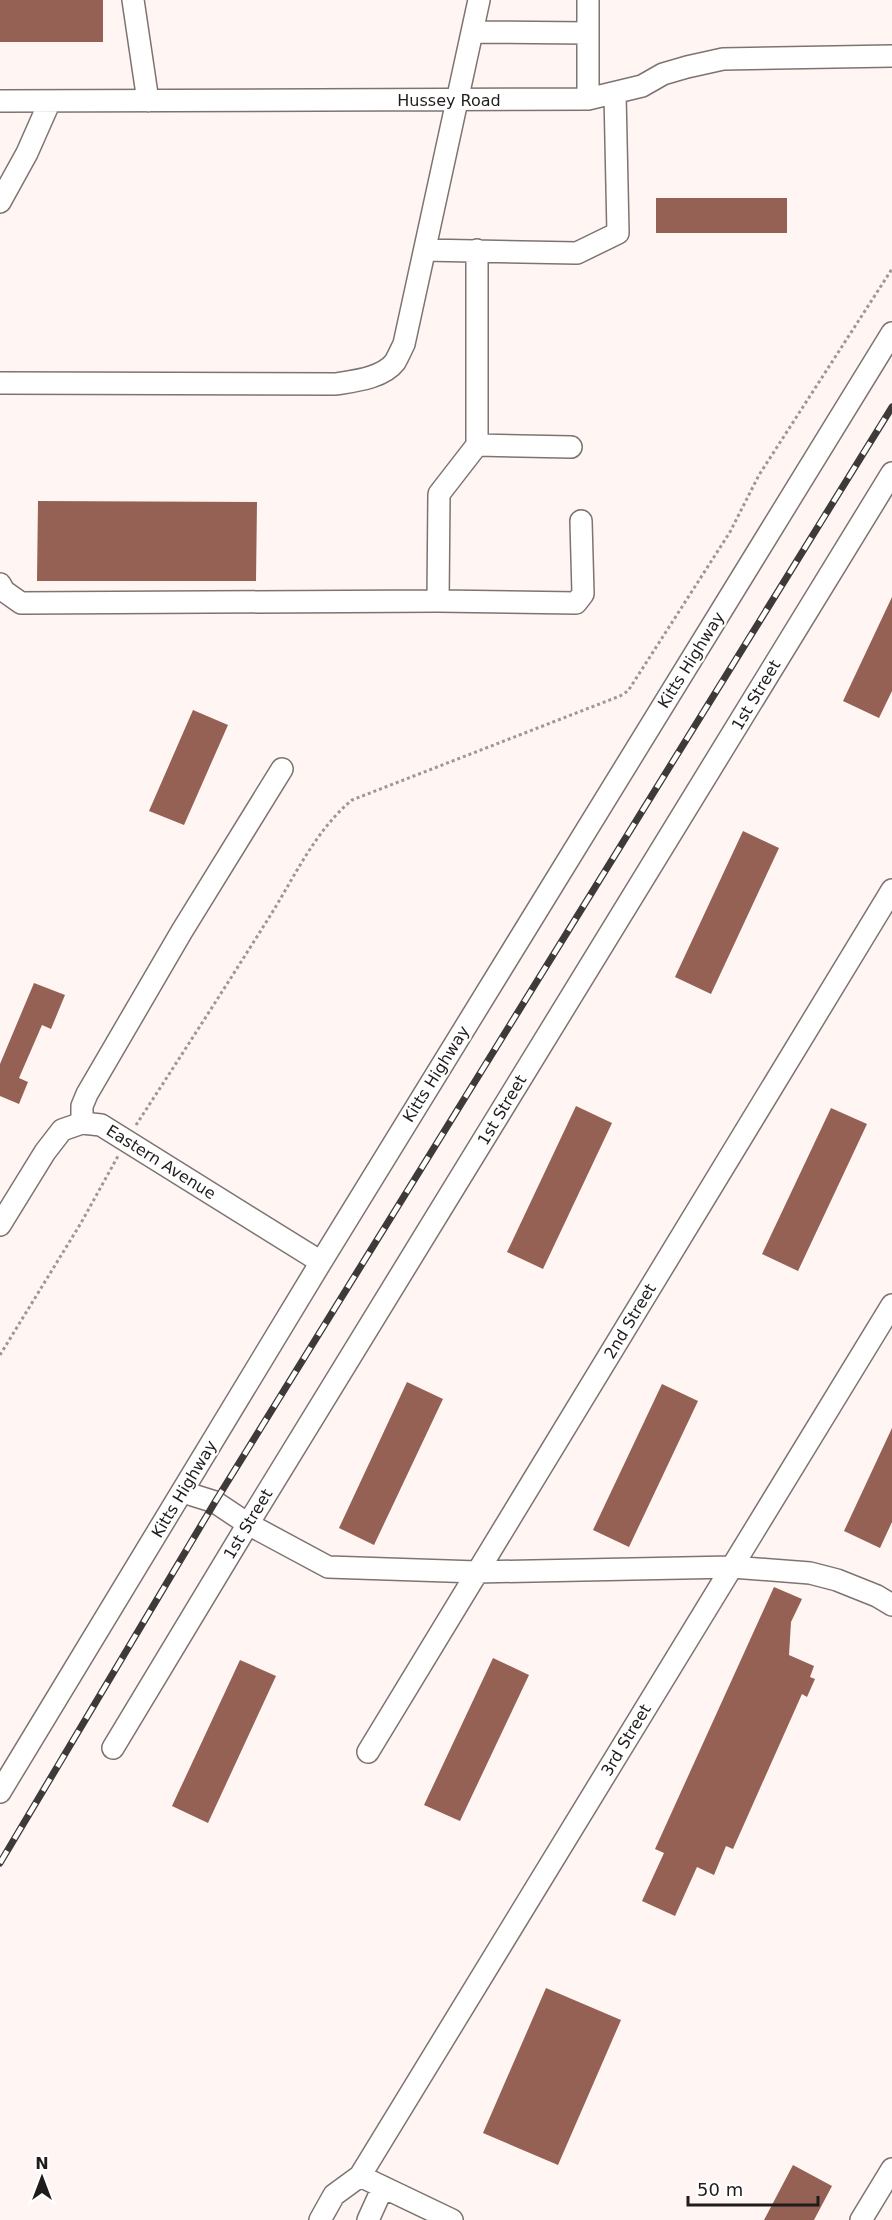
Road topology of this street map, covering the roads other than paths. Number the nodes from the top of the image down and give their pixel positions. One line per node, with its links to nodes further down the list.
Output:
1 (133, 0): 12 (street)
2 (479, 0): 4 (street)
3 (588, 0): 5 (street)
4 (472, 32): 5 (street); 9 (street)
5 (588, 33): 8 (street)
6 (892, 56): 7 (street, Hussey Road)
7 (615, 94): 8 (street, Hussey Road); 15 (street)
8 (588, 99): 9 (street, Hussey Road)
9 (457, 100): 12 (street, Hussey Road); 14 (street)
10 (0, 101): 11 (street, Hussey Road)
11 (50, 101): 12 (street, Hussey Road); 13 (street)
12 (148, 101)
13 (0, 202)
14 (424, 250): 15 (street); 18 (street)
15 (477, 250): 19 (street)
16 (892, 333): 17 (street, Kitts Highway)
17 (884, 358): 29 (street, Kitts Highway)
18 (0, 383)
19 (477, 445): 20 (street); 24 (street)
20 (571, 447)
21 (892, 472): 32 (street, 1st Street)
22 (581, 520): 24 (street)
23 (0, 584): 24 (street)
24 (438, 602)
25 (282, 769): 27 (street)
26 (892, 890): 34 (street, 2nd Street)
27 (82, 1123): 28 (street); 29 (street, Eastern Avenue)
28 (0, 1225)
29 (321, 1262): 31 (street, Kitts Highway)
30 (892, 1305): 33 (street, 3rd Street)
31 (183, 1492): 32 (street); 38 (street, Kitts Highway)
32 (248, 1524): 34 (street); 36 (street, 1st Street)
33 (732, 1568): 34 (street); 35 (street); 40 (street, 3rd Street)
34 (477, 1572): 37 (street, 2nd Street)
35 (892, 1605)
36 (113, 1748)
37 (368, 1752)
38 (0, 1792)
39 (892, 2169): 45 (street)
40 (360, 2176): 41 (street); 42 (street)
41 (383, 2187): 43 (street); 44 (street)
42 (320, 2220)
43 (368, 2220)
44 (452, 2220)
45 (861, 2220)

